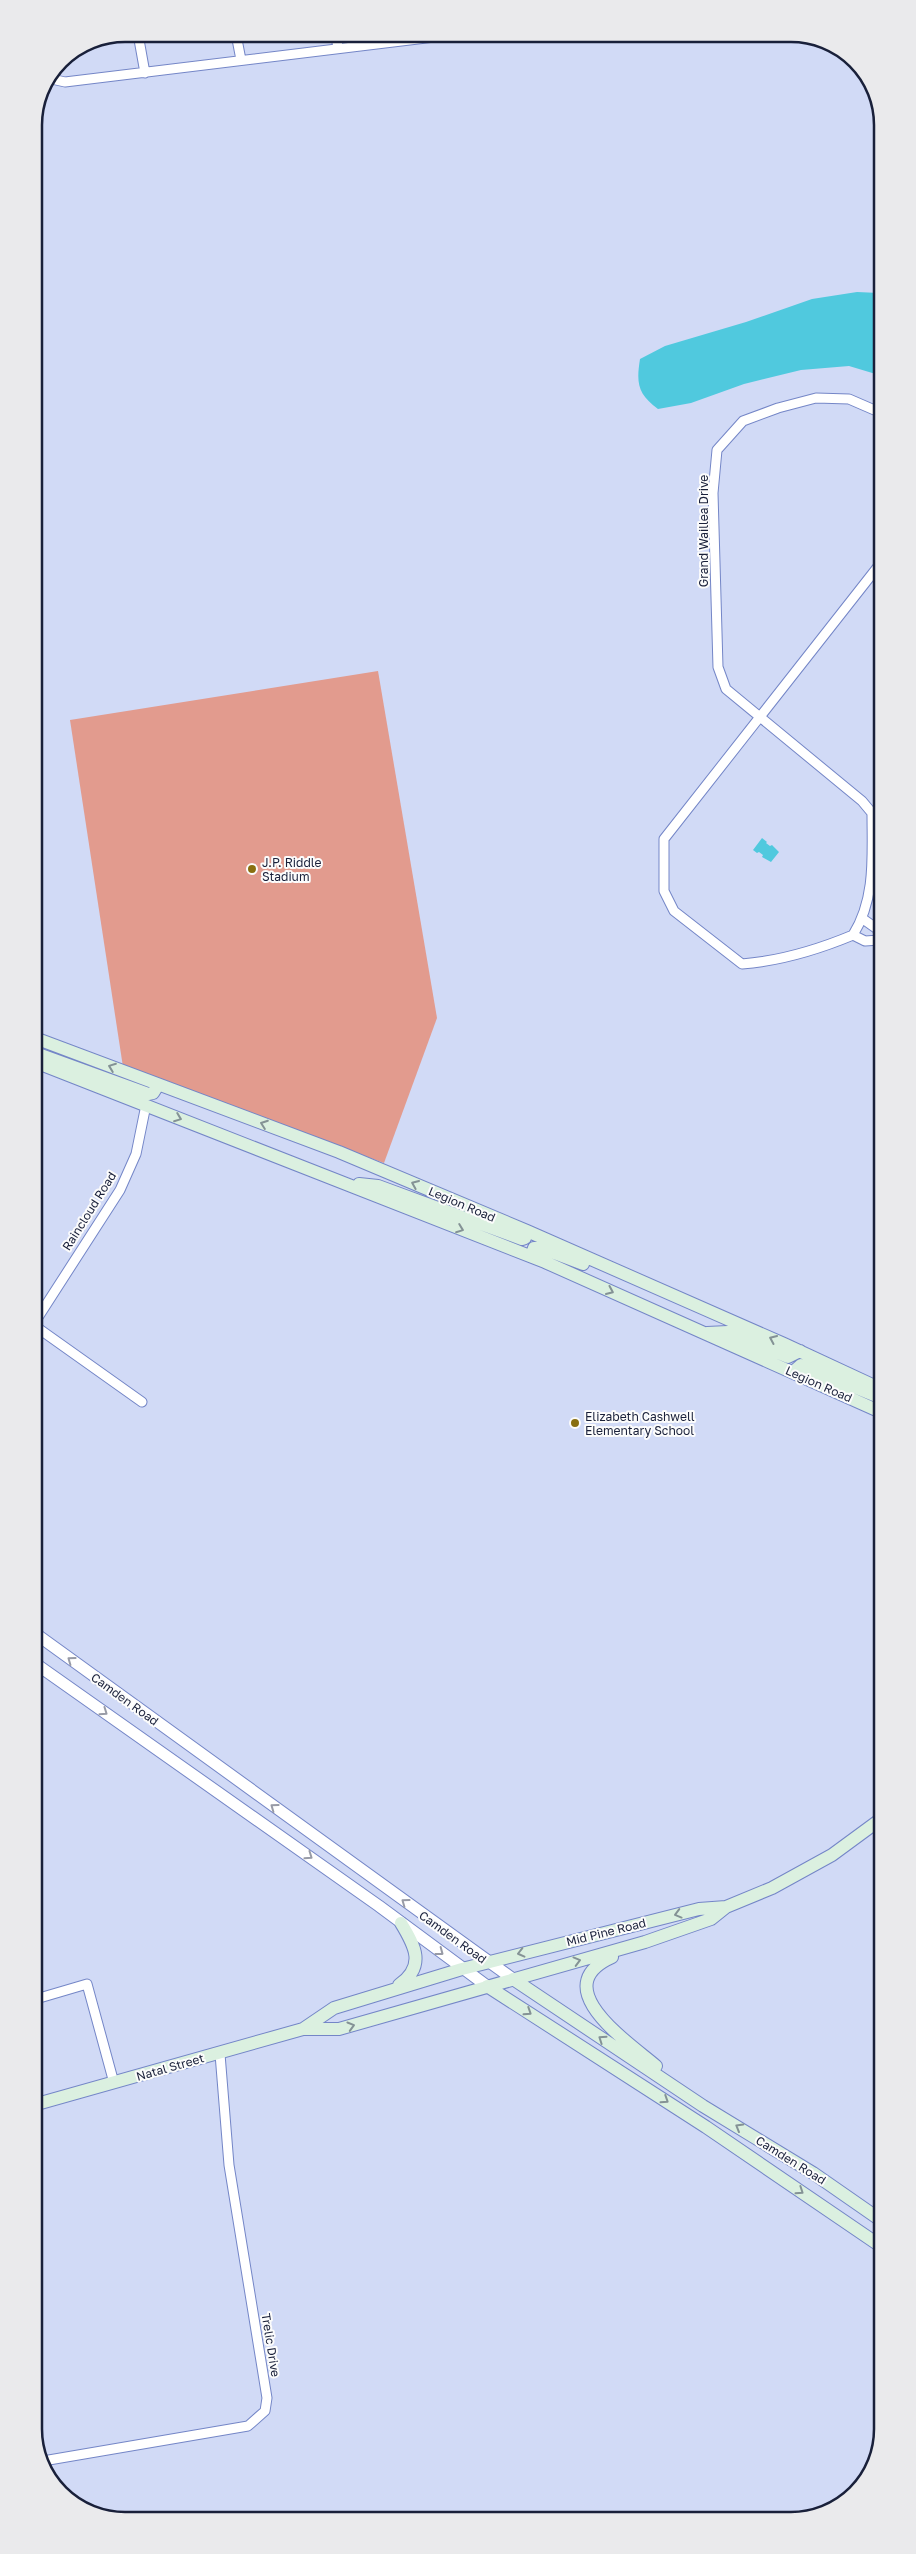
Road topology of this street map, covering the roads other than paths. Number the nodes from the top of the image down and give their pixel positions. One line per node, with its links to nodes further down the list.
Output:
1 (139, 42): 7 (street)
2 (238, 42): 6 (street)
3 (337, 42): 5 (street)
4 (382, 42): 5 (street)
5 (338, 48): 6 (street)
6 (241, 60): 7 (street)
7 (145, 73): 8 (street)
8 (56, 80)
9 (874, 409): 11 (street, Grand Waillea Drive)
10 (874, 572): 11 (street)
11 (759, 717): 12 (street, Grand Waillea Drive); 15 (street)
12 (863, 919): 13 (street); 15 (street, Grand Waillea Drive)
13 (874, 926)
14 (874, 932): 16 (street)
15 (853, 935): 16 (street)
16 (865, 940): 17 (street)
17 (874, 940)
18 (43, 1041): 21 (main road, Legion Road, one-way to 18)
19 (43, 1056): 21 (main road)
20 (43, 1065): 22 (main road, Legion Road)
21 (158, 1085): 24 (main road, Legion Road, one-way to 21)
22 (146, 1106): 23 (main road, Legion Road, one-way to 23); 27 (street, Raincloud Road)
23 (339, 1181): 24 (main road); 25 (main road, Legion Road, one-way to 25)
24 (527, 1231): 26 (main road, Legion Road)
25 (531, 1256): 26 (main road); 29 (main road, Legion Road, one-way to 29)
26 (688, 1302): 30 (main road, Legion Road, one-way to 26)
27 (42, 1314)
28 (42, 1329): 34 (street, Raincloud Road)
29 (705, 1333): 30 (main road); 31 (main road, Legion Road)
30 (800, 1351): 32 (main road, Legion Road)
31 (793, 1372): 33 (main road); 35 (main road, Legion Road)
32 (874, 1386)
33 (874, 1395)
34 (142, 1402)
35 (874, 1409)
36 (42, 1639): 42 (street, Camden Road, one-way to 36)
37 (42, 1668): 40 (street, Camden Road, one-way to 40)
38 (874, 1824): 39 (main road, Mid Pine Road)
39 (726, 1907): 41 (main road, Mid Pine Road); 42 (main road, Mid Pine Road, one-way to 42)
40 (401, 1923): 43 (street, Camden Road, one-way to 43); 46 (main road)
41 (645, 1942): 44 (main road, Mid Pine Road, one-way to 41); 52 (main road)
42 (487, 1962): 43 (main road, Natal Street); 44 (street, Camden Road)
43 (462, 1969): 45 (street, Camden Road); 46 (main road, Natal Street)
44 (513, 1978): 45 (main road, Natal Street); 52 (main road, Camden Road, one-way to 44)
45 (487, 1986): 48 (main road, Natal Street, one-way to 45); 54 (main road, Camden Road, one-way to 54)
46 (392, 1990): 48 (main road, Natal Street)
47 (42, 1996): 50 (street)
48 (303, 2029): 49 (main road, Natal Street)
49 (220, 2054): 50 (main road, Natal Street); 55 (street, Trelic Drive)
50 (114, 2083): 51 (main road, Natal Street)
51 (42, 2102)
52 (703, 2106): 53 (main road, Camden Road, one-way to 52)
53 (874, 2215)
54 (874, 2242)
55 (49, 2460)

